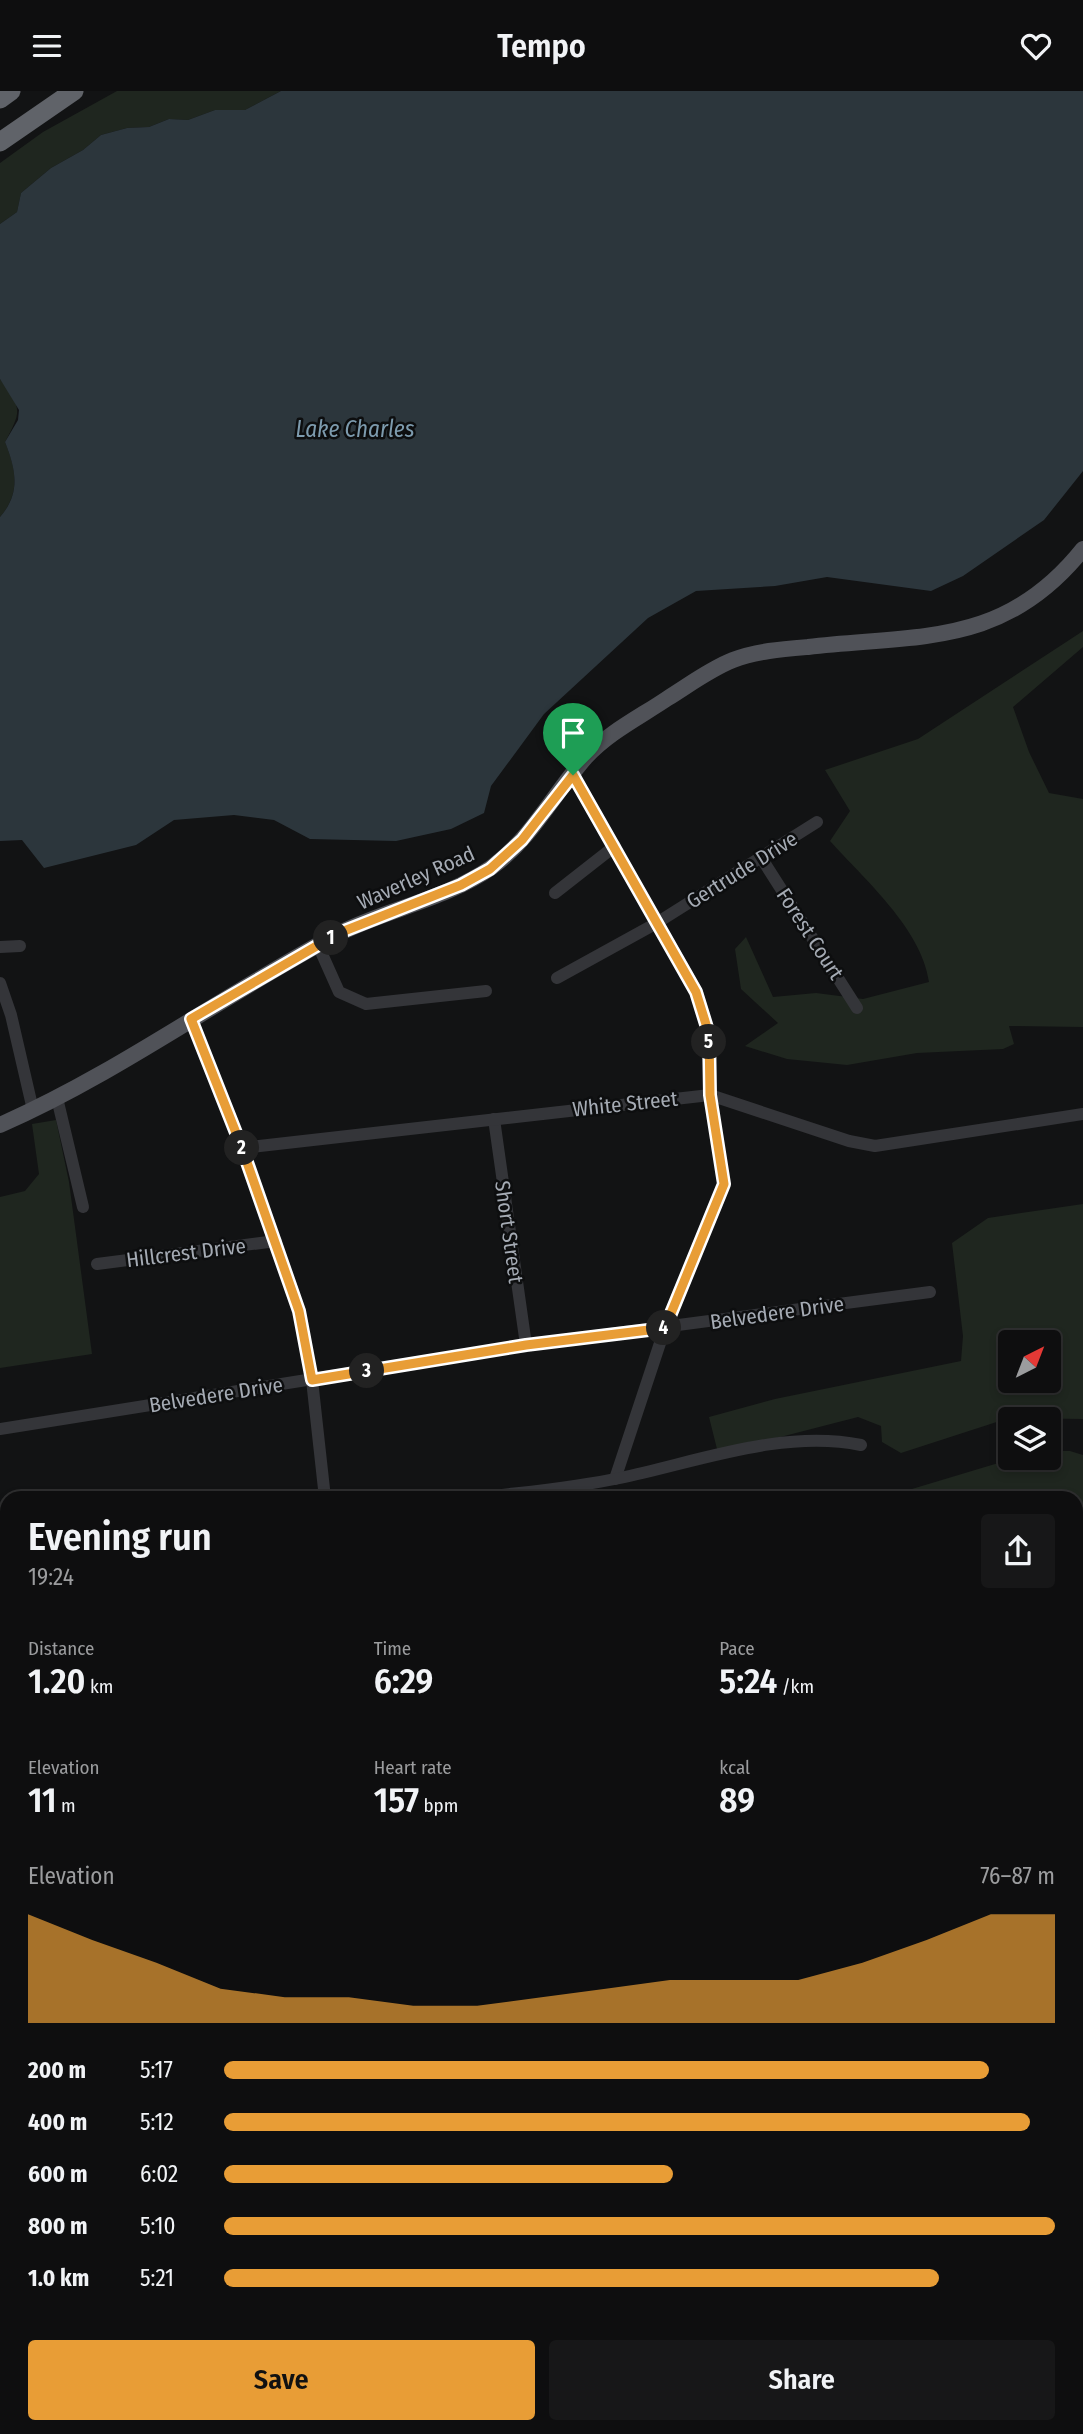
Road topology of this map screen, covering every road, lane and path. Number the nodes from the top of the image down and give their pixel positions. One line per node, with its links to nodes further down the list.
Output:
1 (11, 91): 4 (highway)
2 (61, 91): 5 (highway)
3 (74, 91): 6 (highway)
4 (0, 99)
5 (0, 133)
6 (0, 142)
7 (1083, 549): 8 (main road, Waverley Road)
8 (573, 775): 10 (street); 15 (main road, Waverley Road)
9 (817, 822): 11 (street, Gertrude Drive)
10 (615, 846): 12 (street); 13 (street)
11 (762, 859): 13 (street, Gertrude Drive); 20 (street, Forest Court)
12 (555, 893)
13 (656, 924): 17 (street, Gertrude Drive); 22 (street)
14 (20, 946): 16 (street)
15 (318, 946): 19 (street); 21 (main road, Waverley Road)
16 (0, 947)
17 (557, 978)
18 (0, 983): 24 (street)
19 (486, 991)
20 (857, 1008)
21 (191, 1019): 23 (main road, Waverley Road); 28 (street)
22 (710, 1095): 25 (street, White Street); 26 (street, White Street); 33 (street)
23 (57, 1098): 24 (main road, Waverley Road); 29 (street)
24 (33, 1110): 27 (main road, Waverley Road)
25 (1083, 1114)
26 (494, 1119): 28 (street, White Street); 34 (street, Short Street)
27 (0, 1125)
28 (242, 1148): 30 (street)
29 (83, 1207)
30 (276, 1241): 31 (street, Hillcrest Drive); 35 (street)
31 (97, 1264)
32 (930, 1292): 33 (street, Belvedere Drive)
33 (665, 1328): 34 (street, Belvedere Drive); 38 (street)
34 (526, 1345): 35 (street, Belvedere Drive)
35 (312, 1380): 36 (street, Belvedere Drive); 39 (street)
36 (0, 1429)
37 (862, 1445): 38 (street)
38 (615, 1479): 40 (street)
39 (324, 1491)
40 (528, 1491)

